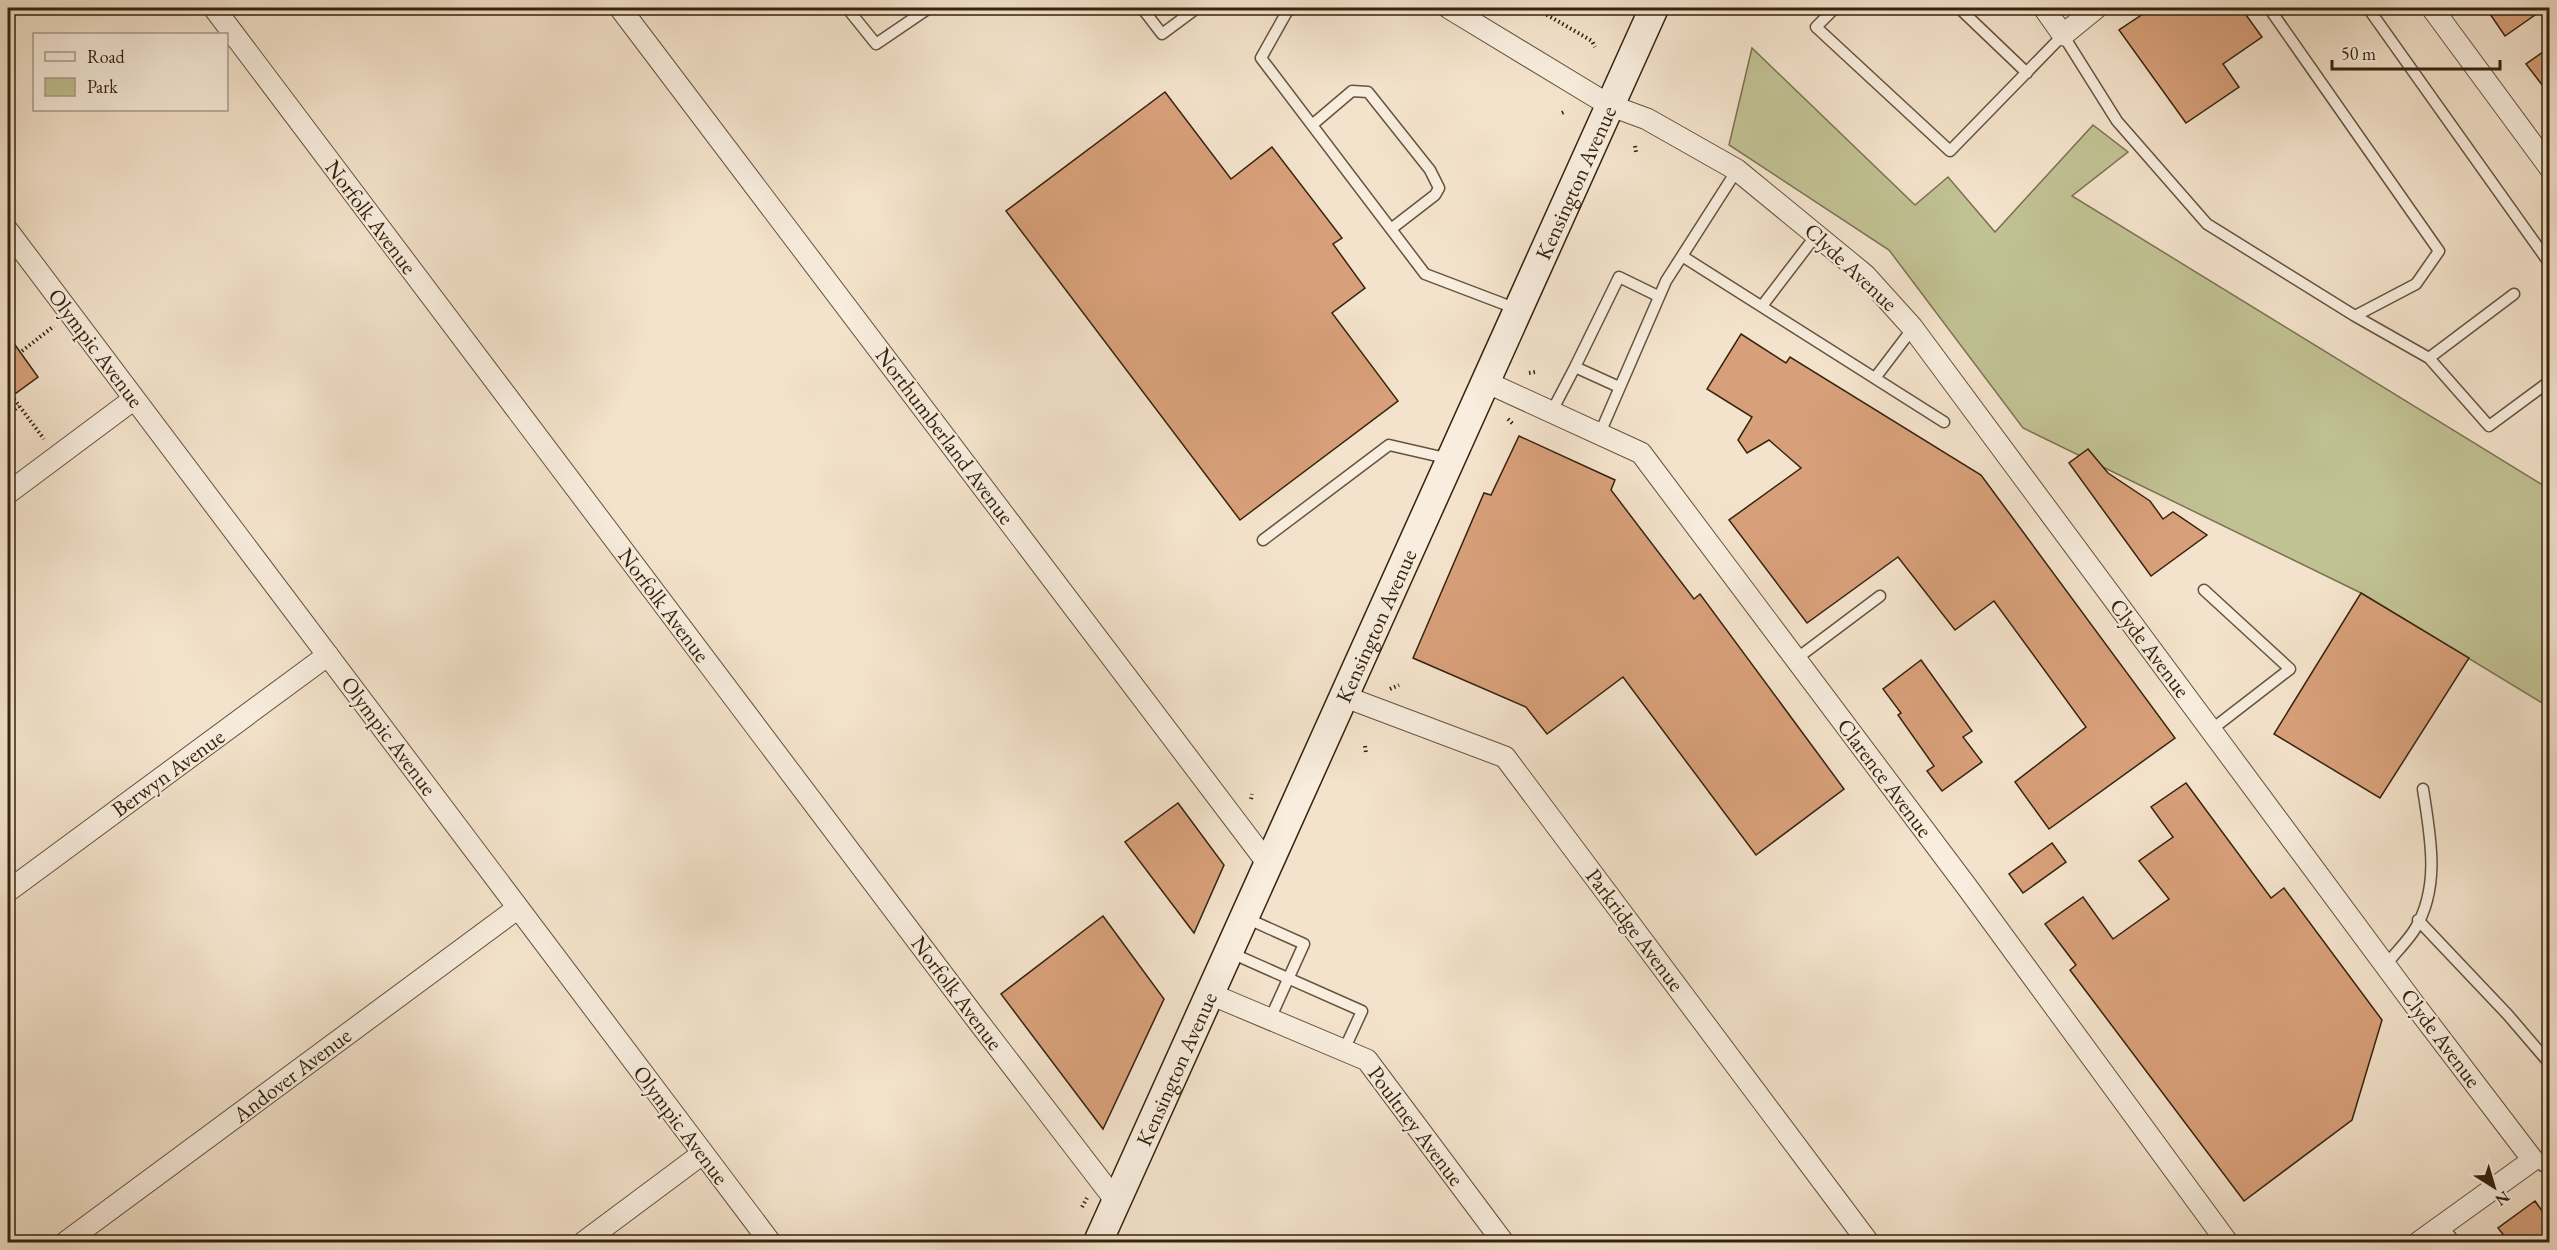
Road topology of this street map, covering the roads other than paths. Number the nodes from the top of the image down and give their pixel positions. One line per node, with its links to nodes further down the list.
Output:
1 (214, 8): 68 (street, Norfolk Avenue)
2 (620, 8): 54 (street, Northumberland Avenue)
3 (848, 8): 4 (lane)
4 (929, 8)
5 (1142, 8): 6 (lane)
6 (1197, 8)
7 (1289, 8): 20 (lane)
8 (1449, 8): 19 (street, Clyde Avenue)
9 (1654, 8): 19 (street, Kensington Avenue)
10 (1836, 8): 18 (lane)
11 (1959, 8): 18 (lane)
12 (2044, 8): 17 (street)
13 (2096, 8): 17 (street)
14 (2269, 8): 32 (lane)
15 (2368, 8): 27 (lane)
16 (2432, 8): 21 (street)
17 (2063, 35): 18 (lane); 32 (lane)
18 (2026, 73)
19 (1609, 105): 22 (street, Clyde Avenue); 31 (street, Kensington Avenue)
20 (1312, 125): 23 (lane); 23 (lane)
21 (2550, 168)
22 (1737, 170): 25 (street, Clyde Avenue); 26 (lane)
23 (1391, 229): 31 (lane)
24 (8, 231): 40 (street, Olympic Avenue)
25 (1817, 233): 30 (lane); 33 (street, Clyde Avenue)
26 (1683, 256): 29 (lane); 30 (lane)
27 (2550, 264)
28 (2514, 294): 34 (lane)
29 (1658, 296): 35 (lane); 39 (lane)
30 (1762, 306): 36 (lane)
31 (1518, 309): 38 (street, Kensington Avenue)
32 (2355, 316): 34 (lane)
33 (1913, 328): 36 (lane); 52 (street, Clyde Avenue)
34 (2429, 358): 37 (lane)
35 (1575, 367): 39 (lane); 41 (lane)
36 (1875, 378): 42 (lane)
37 (2550, 381)
38 (1486, 382): 41 (street, Clarence Avenue); 44 (street, Kensington Avenue)
39 (1619, 387): 43 (lane)
40 (134, 399): 45 (street); 49 (street, Olympic Avenue)
41 (1552, 411): 43 (street, Clarence Avenue)
42 (1944, 423)
43 (1600, 433): 50 (street, Clarence Avenue)
44 (1450, 459): 46 (lane); 51 (street, Kensington Avenue)
45 (8, 493)
46 (1263, 540)
47 (2204, 590): 52 (lane)
48 (1880, 596): 50 (lane)
49 (327, 655): 55 (street, Berwyn Avenue); 56 (street, Olympic Avenue)
50 (1796, 659): 76 (street, Clarence Avenue)
51 (1343, 696): 54 (street, Kensington Avenue); 75 (street, Parkridge Avenue)
52 (2211, 730): 60 (street, Clyde Avenue)
53 (2423, 789): 58 (lane)
54 (1269, 865): 57 (street, Kensington Avenue)
55 (8, 891)
56 (518, 908): 66 (street, Olympic Avenue); 70 (street, Andover Avenue)
57 (1244, 917): 59 (street, Kensington Avenue); 61 (lane)
58 (2418, 920): 60 (lane); 65 (lane)
59 (1227, 951): 61 (lane); 62 (street, Kensington Avenue)
60 (2386, 965): 67 (street, Clyde Avenue)
61 (1289, 978): 63 (lane); 64 (lane)
62 (1208, 993): 63 (street, Poultney Avenue); 68 (street, Kensington Avenue)
63 (1270, 1019): 64 (street, Poultney Avenue)
64 (1344, 1050): 74 (street, Poultney Avenue)
65 (2550, 1064)
66 (702, 1154): 71 (street); 72 (street, Olympic Avenue)
67 (2544, 1162): 69 (street, Clyde Avenue)
68 (1116, 1201): 73 (street, Kensington Avenue)
69 (2442, 1226): 77 (street, Clyde Avenue); 78 (lane)
70 (66, 1242)
71 (584, 1242)
72 (770, 1242)
73 (1098, 1242)
74 (1503, 1242)
75 (1868, 1242)
76 (2227, 1242)
77 (2419, 1242)
78 (2455, 1242)

